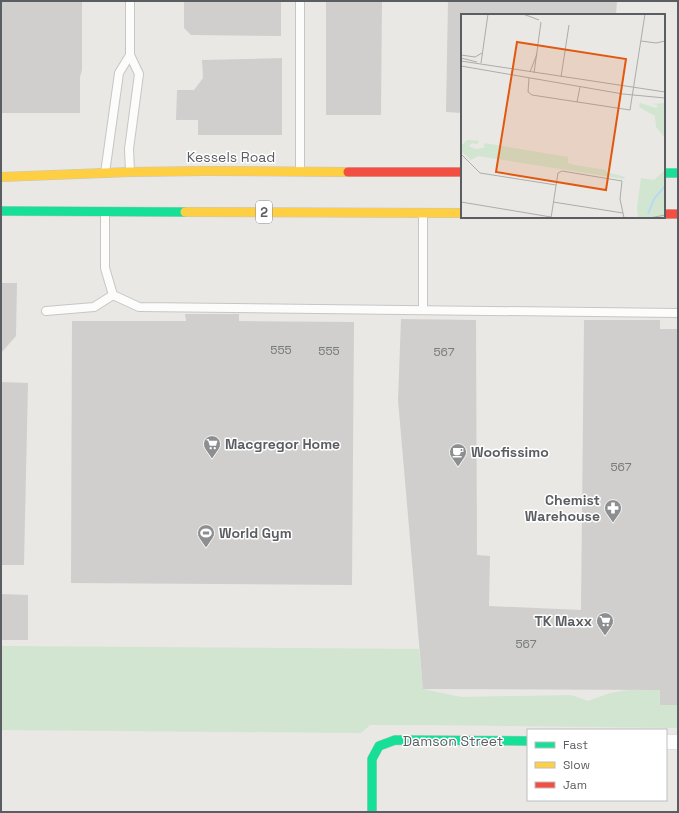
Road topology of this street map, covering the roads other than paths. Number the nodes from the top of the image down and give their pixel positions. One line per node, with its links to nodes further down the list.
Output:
1 (130, 1): 3 (lane)
2 (300, 1): 5 (lane)
3 (130, 55): 4 (lane); 7 (lane)
4 (130, 172): 5 (main road, Kessels Road); 7 (main road, Kessels Road)
5 (300, 172): 6 (main road, Kessels Road)
6 (461, 172)
7 (105, 173): 10 (main road, Kessels Road)
8 (665, 173): 9 (main road)
9 (678, 173)
10 (1, 177)
11 (1, 211): 12 (main road, 2)
12 (105, 211): 13 (main road, 2); 17 (lane)
13 (423, 213): 14 (main road, 2); 18 (lane)
14 (461, 213)
15 (665, 214): 16 (main road)
16 (678, 214)
17 (113, 295): 18 (lane); 19 (lane)
18 (423, 310): 20 (lane)
19 (46, 311)
20 (678, 314)
21 (527, 741): 24 (main road, Damson Street)
22 (667, 742): 23 (street)
23 (678, 742)
24 (372, 812)

